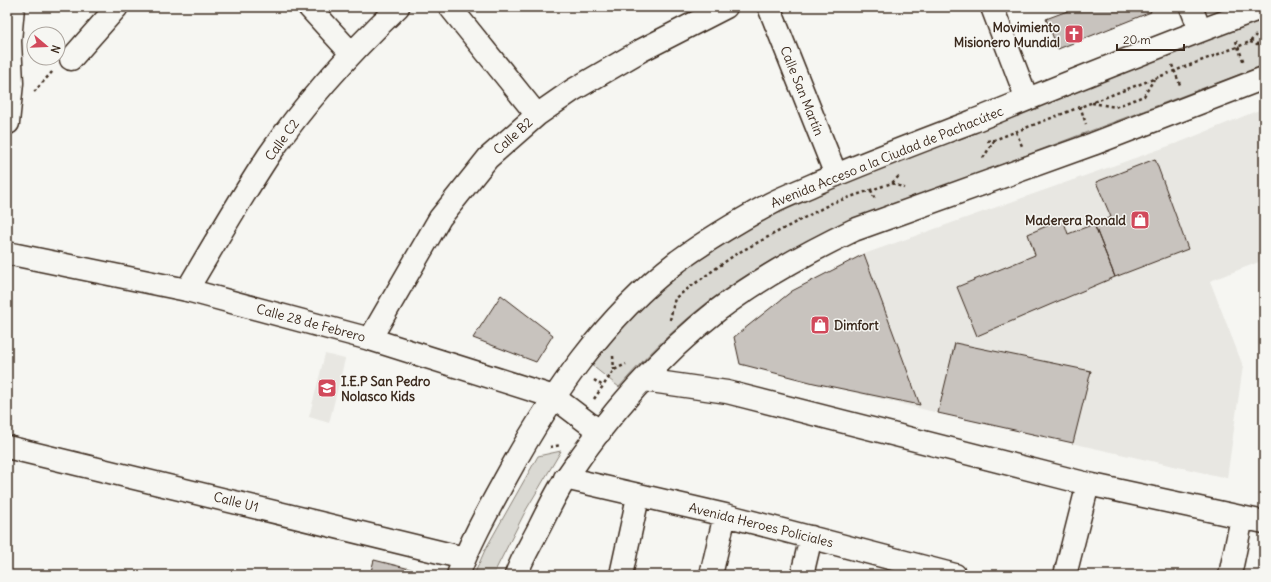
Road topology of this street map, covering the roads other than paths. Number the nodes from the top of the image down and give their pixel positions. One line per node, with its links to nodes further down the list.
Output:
1 (13, 7): 17 (street)
2 (117, 7): 13 (street)
3 (309, 7): 12 (street)
4 (398, 7): 12 (street, Calle C2)
5 (450, 7): 16 (street)
6 (726, 7): 16 (street, Calle B2)
7 (769, 7): 18 (street, Calle San Martín)
8 (992, 7): 15 (street)
9 (1191, 7): 11 (street)
10 (1264, 7): 11 (street, Avenida Acceso a la Ciudad de Pachacútec)
11 (1200, 30): 15 (street, Avenida Acceso a la Ciudad de Pachacútec)
12 (351, 53): 20 (street, Calle C2)
13 (71, 60)
14 (1258, 80): 22 (street)
15 (1027, 99): 18 (street, Avenida Acceso a la Ciudad de Pachacútec)
16 (537, 115): 21 (street, Calle B2)
17 (8, 123)
18 (836, 175): 23 (street, Avenida Acceso a la Ciudad de Pachacútec)
19 (7, 253): 20 (street, Calle 28 de Febrero)
20 (187, 290): 21 (street, Calle 28 de Febrero)
21 (370, 339): 23 (street, Calle 28 de Febrero)
22 (644, 380): 24 (street); 27 (street)
23 (554, 397): 24 (street, Calle 28 de Febrero); 33 (street, Avenida Acceso a la Ciudad de Pachacútec)
24 (600, 432): 26 (street)
25 (7, 447): 33 (street, Calle U1)
26 (565, 478): 28 (street, Avenida Heroes Policiales); 35 (street)
27 (1088, 484): 30 (street); 40 (street)
28 (638, 497): 29 (street, Avenida Heroes Policiales); 36 (street)
29 (725, 515): 32 (street, Avenida Heroes Policiales); 37 (street)
30 (1242, 518): 31 (street); 41 (street)
31 (1264, 522)
32 (811, 537): 34 (street, Avenida Heroes Policiales); 38 (street)
33 (461, 567)
34 (894, 567): 39 (street, Avenida Heroes Policiales)
35 (516, 575)
36 (621, 575)
37 (711, 575)
38 (802, 575)
39 (955, 575)
40 (1065, 575)
41 (1230, 575)

